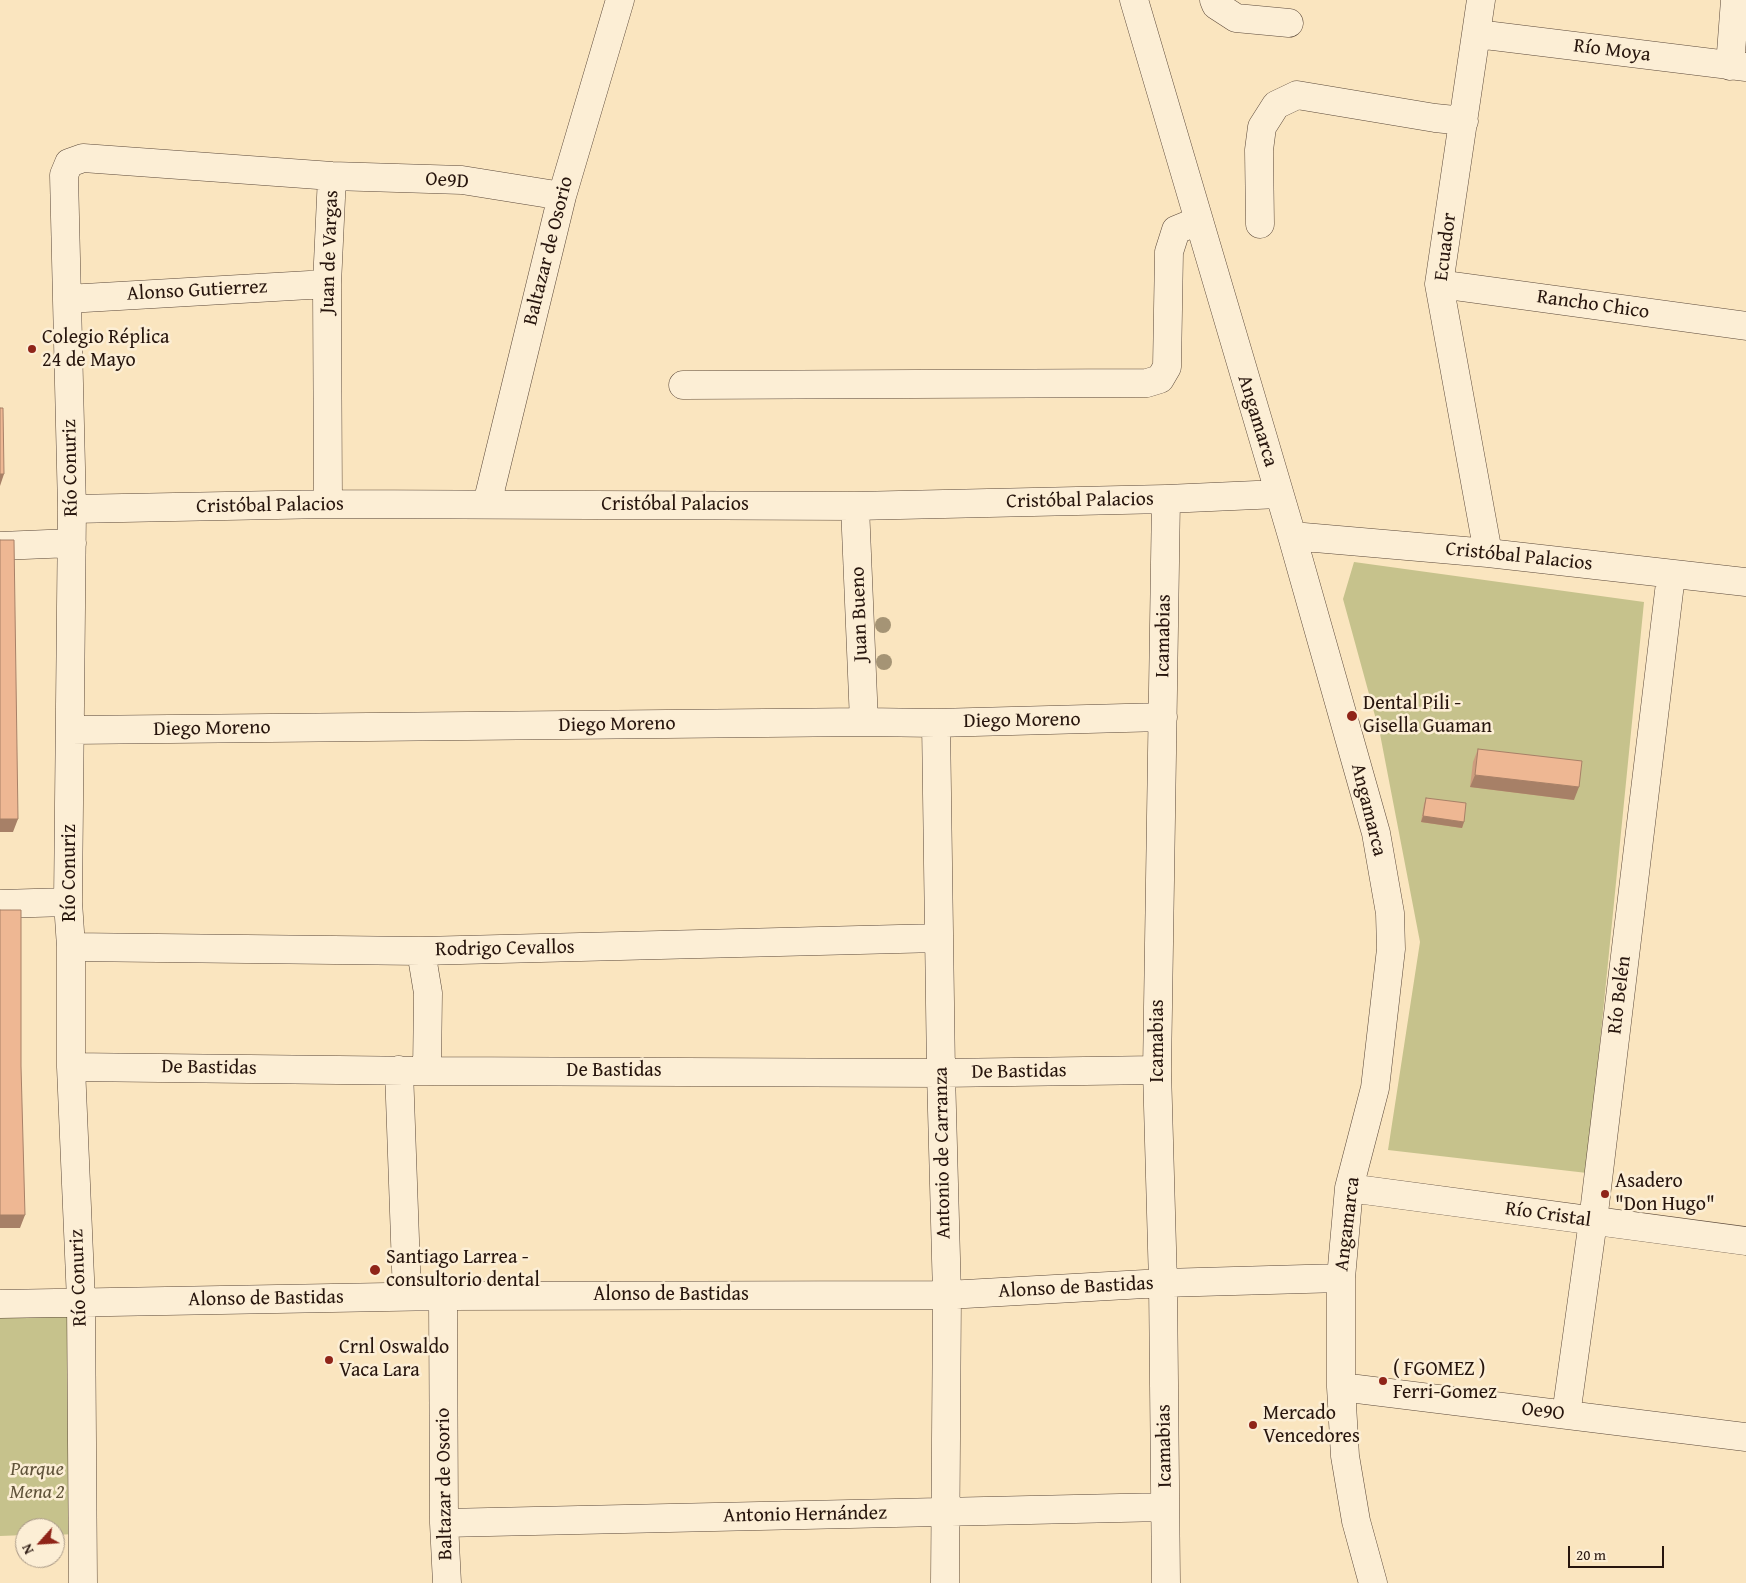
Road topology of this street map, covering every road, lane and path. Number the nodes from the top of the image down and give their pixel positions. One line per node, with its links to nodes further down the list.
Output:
1 (620, 0): 12 (street, Baltazar de Osorio)
2 (1134, 0): 13 (street, Angamarca)
3 (1214, 0): 6 (street)
4 (1481, 0): 7 (street, Ecuador)
5 (1735, 0): 8 (street)
6 (1289, 23)
7 (1477, 34): 8 (street, Río Moya); 9 (street, Ecuador)
8 (1738, 67)
9 (1464, 121): 14 (street); 16 (street, Ecuador)
10 (69, 163): 11 (street, Juan de Vargas); 17 (street, Río Conuriz)
11 (332, 176): 12 (street, Oe9D); 15 (street, Juan de Vargas)
12 (562, 196): 23 (street, Baltazar de Osorio)
13 (1198, 221): 19 (street); 20 (street, Angamarca)
14 (1260, 224)
15 (328, 284): 17 (street, Alonso Gutierrez); 22 (street, Juan de Vargas)
16 (1440, 284): 18 (street, Rancho Chico); 29 (street, Ecuador)
17 (67, 298): 25 (street, Río Conuriz)
18 (1746, 326)
19 (683, 385)
20 (1279, 494): 21 (street, Cristóbal Palacios); 26 (street, Angamarca)
21 (1166, 499): 24 (street, Cristóbal Palacios); 32 (street, Icamabias)
22 (328, 504): 23 (street, Cristóbal Palacios); 25 (street, Cristóbal Palacios)
23 (487, 504): 24 (street, Cristóbal Palacios)
24 (855, 506): 33 (street, Juan Bueno)
25 (72, 509): 27 (street, Río Conuriz)
26 (1292, 536): 29 (street, Cristóbal Palacios); 46 (street, Angamarca)
27 (72, 543): 28 (street); 35 (street, Río Conuriz)
28 (0, 546)
29 (1488, 553): 30 (street, Cristóbal Palacios)
30 (1671, 574): 31 (street, Cristóbal Palacios); 47 (street, Río Belén)
31 (1746, 582)
32 (1163, 717): 34 (street, Diego Moreno); 43 (street, Icamabias)
33 (864, 722): 34 (street, Diego Moreno); 35 (street, Diego Moreno)
34 (936, 723): 38 (street, Antonio de Carranza)
35 (71, 730): 36 (street, Río Conuriz)
36 (68, 902): 37 (street); 39 (street, Río Conuriz)
37 (0, 904)
38 (939, 938): 40 (street, Rodrigo Cevallos); 45 (street, Antonio de Carranza)
39 (71, 947): 40 (street, Rodrigo Cevallos); 41 (street, Río Conuriz)
40 (421, 952): 44 (street)
41 (71, 1067): 42 (street, De Bastidas); 54 (street, Río Conuriz)
42 (398, 1070): 44 (street, De Bastidas); 52 (street)
43 (1157, 1070): 45 (street, De Bastidas); 50 (street, Icamabias)
44 (427, 1071): 45 (street, De Bastidas)
45 (941, 1073): 51 (street, Antonio de Carranza)
46 (1349, 1188): 47 (street, Río Cristal); 49 (street, Angamarca)
47 (1593, 1221): 48 (street, Río Cristal); 57 (street, Río Belén)
48 (1746, 1241)
49 (1341, 1278): 50 (street, Alonso de Bastidas); 56 (street, Angamarca)
50 (1163, 1283): 51 (street, Alonso de Bastidas); 59 (street, Icamabias)
51 (947, 1295): 53 (street, Alonso de Bastidas); 60 (street, Antonio de Carranza)
52 (407, 1296): 53 (street, Alonso de Bastidas); 54 (street, Alonso de Bastidas)
53 (443, 1296): 61 (street, Baltazar de Osorio)
54 (81, 1301): 55 (street, Alonso de Bastidas); 62 (street, Río Conuriz)
55 (0, 1304)
56 (1341, 1387): 57 (street, Oe9O); 66 (street, Angamarca)
57 (1566, 1415): 58 (street, Oe9O)
58 (1746, 1437)
59 (1165, 1507): 60 (street, Antonio Hernández); 65 (street, Icamabias)
60 (946, 1512): 61 (street, Antonio Hernández); 64 (street, Antonio de Carranza)
61 (444, 1523): 63 (street, Baltazar de Osorio)
62 (83, 1583)
63 (447, 1583)
64 (945, 1583)
65 (1166, 1583)
66 (1373, 1583)

